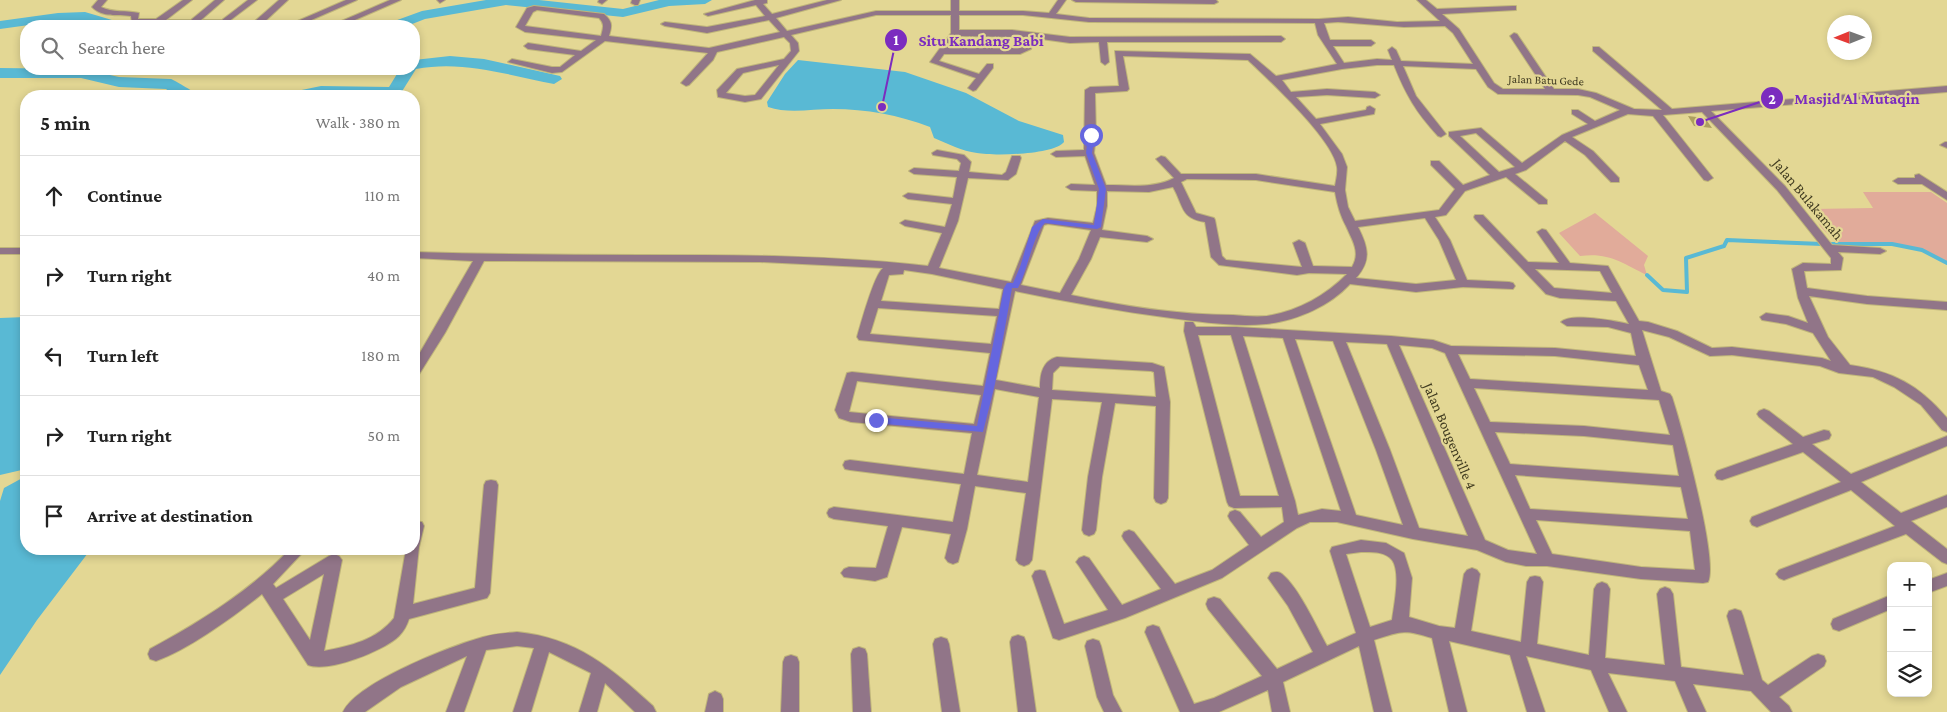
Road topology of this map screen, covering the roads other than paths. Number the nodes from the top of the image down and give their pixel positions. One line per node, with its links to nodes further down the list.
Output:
1 (103, 0): 26 (street)
2 (188, 0): 27 (street)
3 (220, 0): 28 (street)
4 (253, 0): 29 (street)
5 (284, 0): 30 (street)
6 (353, 0): 31 (street)
7 (396, 0): 32 (street)
8 (767, 0): 18 (street)
9 (838, 0): 25 (street)
10 (955, 0): 22 (street)
11 (1062, 0): 24 (street)
12 (1076, 0): 13 (street)
13 (1086, 0): 15 (street)
14 (1421, 0): 21 (street, Jalan Batu Gede)
15 (1124, 1): 16 (street)
16 (1162, 1): 17 (street); 33 (street)
17 (1196, 1): 19 (street)
18 (757, 2): 23 (street); 25 (street)
19 (1214, 2)
20 (1513, 8): 21 (street)
21 (1435, 12): 35 (street, Jalan Batu Gede)
22 (953, 13): 24 (street); 37 (street); 38 (street)
23 (708, 14)
24 (1051, 16): 33 (street)
25 (770, 17): 36 (street); 38 (street)
26 (136, 20)
27 (161, 20)
28 (195, 20)
29 (228, 20)
30 (261, 20)
31 (304, 20)
32 (348, 20)
33 (1169, 21): 34 (street); 44 (street)
34 (1323, 21): 35 (street); 45 (street)
35 (1449, 23): 59 (street, Jalan Batu Gede)
36 (666, 24)
37 (955, 33): 39 (street); 51 (street)
38 (786, 34): 50 (street); 53 (street)
39 (1030, 35): 43 (street); 51 (street)
40 (1514, 36): 65 (street)
41 (604, 38): 41 (street); 50 (street); 52 (street)
42 (1281, 39): 44 (street)
43 (1103, 40): 44 (street); 55 (street)
44 (1176, 40)
45 (1327, 43): 46 (street); 58 (street)
46 (1371, 43)
47 (528, 46): 52 (street)
48 (1596, 49): 71 (street)
49 (1392, 50): 56 (street)
50 (713, 51): 61 (street)
51 (943, 51): 60 (street)
52 (583, 54): 54 (street)
53 (786, 61): 53 (street)
54 (512, 62)
55 (1105, 62)
56 (1398, 63): 58 (street); 59 (street); 76 (street)
57 (990, 66): 60 (street)
58 (1342, 66): 62 (street)
59 (1481, 67): 65 (street, Jalan Batu Gede)
60 (981, 78): 63 (street)
61 (686, 83)
62 (1278, 83): 66 (street); 79 (street)
63 (973, 88)
64 (1947, 89): 69 (street)
65 (1552, 91): 70 (street, Jalan Batu Gede)
66 (1289, 94): 67 (street); 74 (street)
67 (1375, 95)
68 (1370, 109): 74 (street)
69 (1704, 109): 71 (street); 109 (street, Jalan Bulakamah)
70 (1628, 110): 73 (street); 75 (street)
71 (1669, 111): 73 (street)
72 (1576, 112): 75 (street)
73 (1656, 113): 88 (street)
74 (1314, 122): 95 (street)
75 (1596, 125): 77 (street)
76 (1441, 134)
77 (1565, 138): 84 (street); 90 (street)
78 (937, 153): 86 (street)
79 (1089, 153): 80 (street); 93 (street)
80 (1056, 154)
81 (1016, 158): 86 (street)
82 (1161, 159): 89 (street)
83 (1435, 163): 94 (street)
84 (1522, 168): 87 (street); 87 (street)
85 (914, 171): 86 (street)
86 (962, 174): 98 (street)
87 (1503, 175): 94 (street); 99 (street)
88 (1708, 178)
89 (1177, 180): 93 (street); 95 (street); 117 (street)
90 (1615, 180)
91 (1898, 181): 97 (street)
92 (1071, 187): 93 (street)
93 (1102, 189): 104 (street)
94 (1461, 189): 100 (street)
95 (1340, 190): 103 (street)
96 (908, 196): 98 (street)
97 (1947, 197)
98 (956, 201): 105 (street)
99 (1543, 202)
100 (1429, 216): 103 (street); 120 (street)
101 (1479, 217): 115 (street)
102 (905, 223): 105 (street)
103 (1350, 225): 119 (street)
104 (1097, 230): 107 (street); 121 (street); 125 (street)
105 (948, 231): 118 (street)
106 (1542, 232): 116 (street)
107 (1147, 239)
108 (1299, 243): 117 (street)
109 (1830, 248): 112 (street); 123 (street, Jalan Bulakamah)
110 (0, 251): 111 (street)
111 (20, 251)
112 (1880, 251)
113 (420, 254): 114 (street)
114 (480, 258): 118 (street); 142 (street)
115 (1526, 265): 116 (street); 124 (street)
116 (1566, 265): 124 (street)
117 (1309, 268): 119 (street)
118 (932, 270): 121 (street)
119 (1352, 276): 120 (street); 129 (street)
120 (1464, 283): 122 (street)
121 (1011, 286): 125 (street); 126 (street); 128 (street)
122 (1509, 286)
123 (1803, 292): 127 (street); 135 (street, Jalan Bulakamah)
124 (1620, 296): 132 (street)
125 (1063, 298): 129 (street)
126 (873, 304): 128 (street); 139 (street)
127 (1947, 306)
128 (1004, 313): 139 (street)
129 (1186, 316): 133 (street)
130 (1766, 317): 135 (street)
131 (1567, 322): 132 (street)
132 (1635, 328): 141 (street); 143 (street)
133 (1190, 331): 134 (street); 167 (street)
134 (1236, 331): 136 (street); 167 (street)
135 (1819, 331): 143 (street, Jalan Bulakamah)
136 (1288, 335): 137 (street); 172 (street)
137 (1338, 338): 138 (street); 180 (street)
138 (1391, 340): 140 (street); 182 (street, Jalan Bougenville 4)
139 (996, 349): 145 (street)
140 (1450, 350): 141 (street); 144 (street)
141 (1644, 361): 147 (street)
142 (420, 363)
143 (1846, 369): 152 (street)
144 (1464, 383): 147 (street); 151 (street)
145 (990, 388): 146 (street); 153 (street); 153 (street)
146 (1047, 394): 148 (street); 149 (street); 165 (street)
147 (1656, 395): 155 (street)
148 (1109, 398): 149 (street); 179 (street)
149 (1163, 402): 166 (street)
150 (1764, 414): 157 (street)
151 (1486, 427): 155 (street); 159 (street)
152 (1947, 427)
153 (980, 429): 161 (street)
154 (1824, 435): 157 (street)
155 (1679, 441): 162 (street)
156 (1946, 442): 163 (street)
157 (1802, 444): 160 (street); 163 (street)
158 (850, 465): 161 (street)
159 (1504, 469): 162 (street); 170 (street)
160 (1722, 475)
161 (970, 480): 165 (street); 178 (street)
162 (1686, 482): 177 (street)
163 (1851, 482): 173 (street); 176 (street)
164 (491, 485): 207 (street)
165 (1034, 488): 188 (street)
166 (1161, 498)
167 (1288, 501): 175 (street)
168 (1947, 501): 176 (street)
169 (834, 512): 174 (street)
170 (1526, 514): 177 (street); 189 (street)
171 (1236, 516): 183 (street)
172 (1350, 520): 175 (street); 180 (street)
173 (1757, 521)
174 (896, 522): 178 (street); 191 (street)
175 (1292, 524): 183 (street)
176 (1904, 524): 187 (street); 193 (street)
177 (1695, 525): 189 (street)
178 (960, 529): 186 (street)
179 (1089, 530)
180 (1413, 533): 182 (street)
181 (1129, 536): 201 (street)
182 (1480, 544): 189 (street)
183 (1259, 546): 201 (street)
184 (293, 555): 198 (street)
185 (412, 555): 207 (street)
186 (954, 558)
187 (1947, 558)
188 (1024, 560)
189 (1547, 560)
190 (1084, 562): 206 (street)
191 (849, 573)
192 (1472, 574): 214 (street)
193 (1784, 574)
194 (1040, 576): 206 (street)
195 (1276, 578): 223 (street)
196 (1947, 579): 199 (street)
197 (1535, 582): 220 (street)
198 (264, 583): 203 (street); 221 (street)
199 (1932, 585)
200 (1602, 589): 227 (street)
201 (1172, 592): 206 (street)
202 (1665, 594): 229 (street)
203 (274, 597): 224 (street); 224 (street)
204 (1214, 604): 230 (street)
205 (1887, 604): 210 (street)
206 (1120, 613)
207 (402, 614): 224 (street)
208 (1736, 616): 231 (street)
209 (1400, 624): 212 (street); 213 (street); 213 (street)
210 (1839, 624)
211 (1153, 632): 243 (street)
212 (1439, 633): 214 (street); 247 (street)
213 (1365, 636): 223 (street); 246 (street)
214 (1462, 636): 220 (street)
215 (1018, 642): 241 (street)
216 (543, 644): 218 (street); 228 (street); 235 (street)
217 (941, 644): 240 (street)
218 (479, 646): 233 (street); 234 (street)
219 (1093, 646): 242 (street)
220 (1522, 649): 227 (street); 248 (street)
221 (156, 654)
222 (859, 654): 239 (street)
223 (1324, 656): 230 (street)
224 (314, 660)
225 (1818, 661): 231 (street)
226 (791, 662): 238 (street)
227 (1596, 664): 229 (street); 249 (street)
228 (600, 670): 236 (street); 237 (street)
229 (1678, 675): 231 (street); 250 (street)
230 (1273, 677): 232 (street); 245 (street)
231 (1760, 690): 251 (street)
232 (1221, 708): 244 (street)
233 (352, 712)
234 (455, 712)
235 (522, 712)
236 (588, 712)
237 (647, 712)
238 (790, 712)
239 (862, 712)
240 (950, 712)
241 (1028, 712)
242 (1113, 712)
243 (1189, 712)
244 (1194, 712)
245 (1281, 712)
246 (1383, 712)
247 (1458, 712)
248 (1536, 712)
249 (1618, 712)
250 (1697, 712)
251 (1783, 712)

